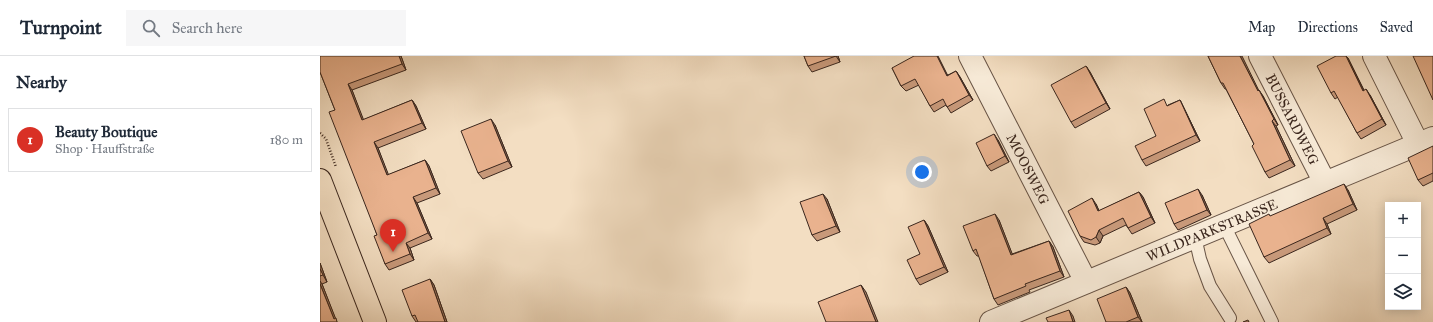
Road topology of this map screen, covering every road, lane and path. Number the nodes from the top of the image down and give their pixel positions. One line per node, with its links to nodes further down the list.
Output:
1 (970, 56): 9 (street, MOOSWEG)
2 (1260, 56): 6 (street, BUSSARDWEG)
3 (1374, 56): 4 (street)
4 (1425, 141): 6 (street, WILDPARKSTRASSE)
5 (320, 180): 11 (main road)
6 (1325, 183): 7 (street, WILDPARKSTRASSE)
7 (1224, 225): 8 (street, WILDPARKSTRASSE); 13 (lane)
8 (1195, 237): 9 (street, WILDPARKSTRASSE); 10 (lane)
9 (1086, 282): 12 (street, WILDPARKSTRASSE)
10 (1230, 318)
11 (375, 322)
12 (991, 322)
13 (1272, 322)

